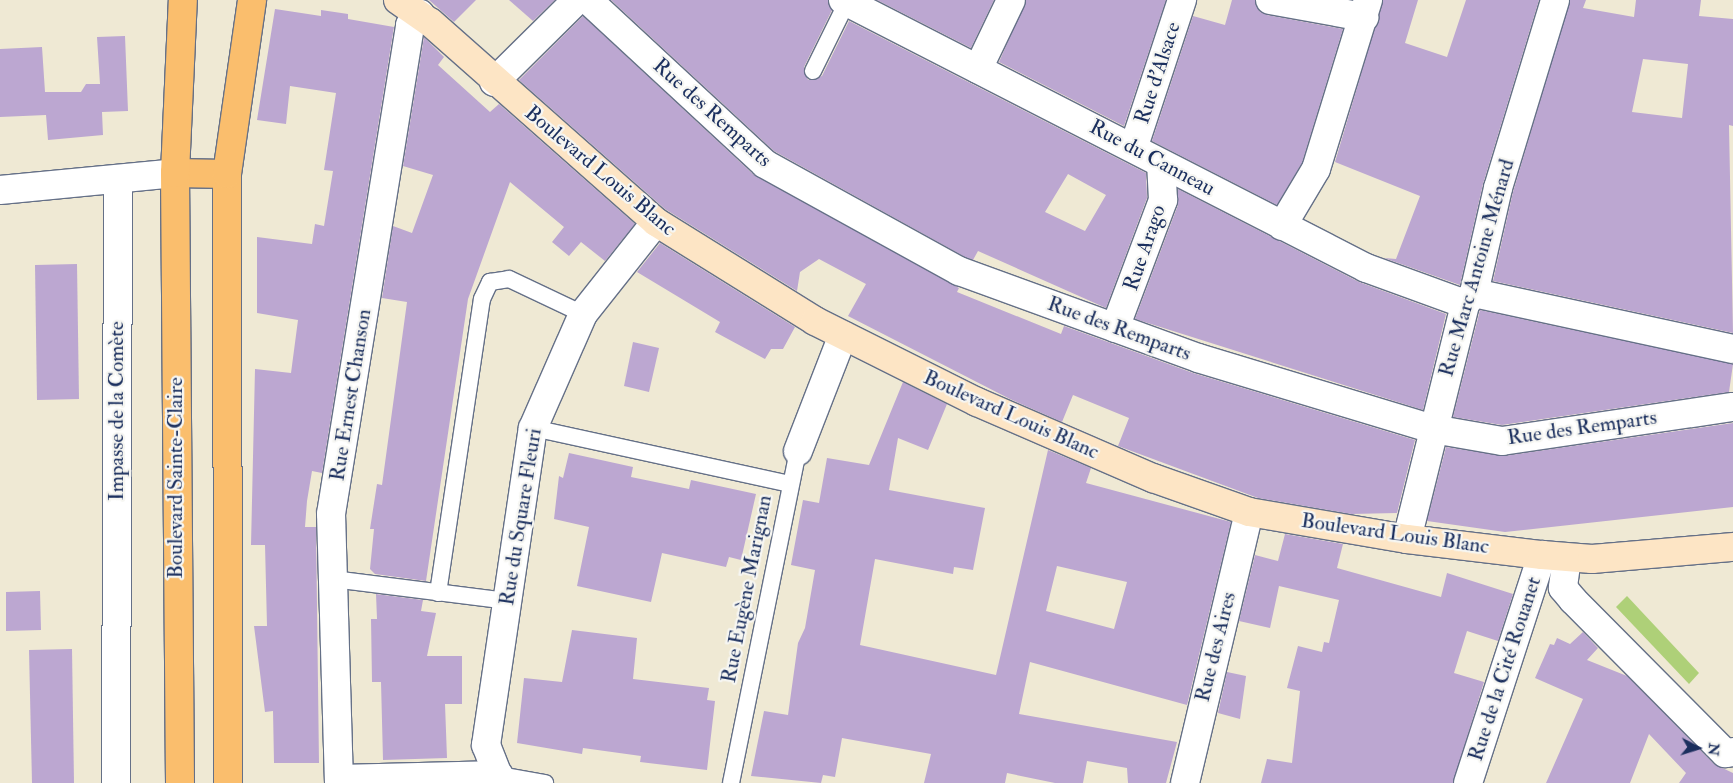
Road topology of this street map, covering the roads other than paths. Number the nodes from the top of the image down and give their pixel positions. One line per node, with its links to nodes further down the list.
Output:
1 (183, 0): 17 (main road, Boulevard Sainte-Claire)
2 (252, 0): 18 (main road)
3 (577, 0): 14 (street)
4 (588, 0): 25 (street, Rue des Remparts)
5 (1011, 0): 12 (street)
6 (1182, 0): 15 (street, Rue d'Alsace)
7 (1270, 0): 11 (street)
8 (1556, 0): 23 (street, Rue Marc Antoine Ménard)
9 (845, 1): 12 (street, Rue du Canneau); 13 (lane)
10 (409, 7): 14 (main road, Boulevard Louis Blanc); 37 (street, Rue Ernest Chanson)
11 (1366, 9): 22 (street)
12 (978, 69): 15 (street, Rue du Canneau)
13 (813, 71)
14 (494, 82): 21 (main road, Boulevard Louis Blanc)
15 (1134, 146): 16 (street, Rue du Canneau)
16 (1161, 166): 22 (street, Rue du Canneau); 25 (street, Rue Arago)
17 (175, 173): 18 (main road); 19 (street); 44 (main road, Boulevard Sainte-Claire)
18 (227, 174): 45 (main road)
19 (118, 181): 20 (street); 43 (street, Impasse de la Comète)
20 (0, 190)
21 (656, 222): 24 (street, Rue du Square Fleuri); 26 (main road, Boulevard Louis Blanc)
22 (1282, 226): 23 (street, Rue du Canneau)
23 (1469, 299): 27 (street, Rue du Canneau); 30 (street, Rue Marc Antoine Ménard)
24 (583, 314): 29 (street, Rue du Square Fleuri); 38 (lane)
25 (1115, 328): 30 (street, Rue des Remparts)
26 (843, 335): 31 (street); 33 (main road, Boulevard Louis Blanc)
27 (1733, 349)
28 (1733, 407): 30 (street, Rue des Remparts)
29 (532, 428): 32 (lane, Rue Eugène Marignan); 39 (street, Rue du Square Fleuri)
30 (1433, 428): 34 (street, Rue Marc Antoine Ménard)
31 (798, 450): 32 (lane)
32 (790, 484): 47 (lane, Rue Eugène Marignan)
33 (1250, 512): 34 (main road, Boulevard Louis Blanc); 48 (street, Rue des Aires)
34 (1407, 539): 36 (main road, Boulevard Louis Blanc)
35 (1733, 547): 36 (main road, Boulevard Louis Blanc)
36 (1554, 557): 40 (street); 49 (street, Rue de la Cité Rouanet)
37 (333, 579): 38 (lane); 42 (street, Rue Ernest Chanson)
38 (438, 593): 39 (lane)
39 (507, 602): 41 (street, Rue du Square Fleuri)
40 (1733, 752)
41 (500, 779): 42 (street); 46 (lane)
42 (339, 781)
43 (116, 783)
44 (180, 783)
45 (228, 783)
46 (545, 783)
47 (731, 783)
48 (1185, 783)
49 (1468, 783)

